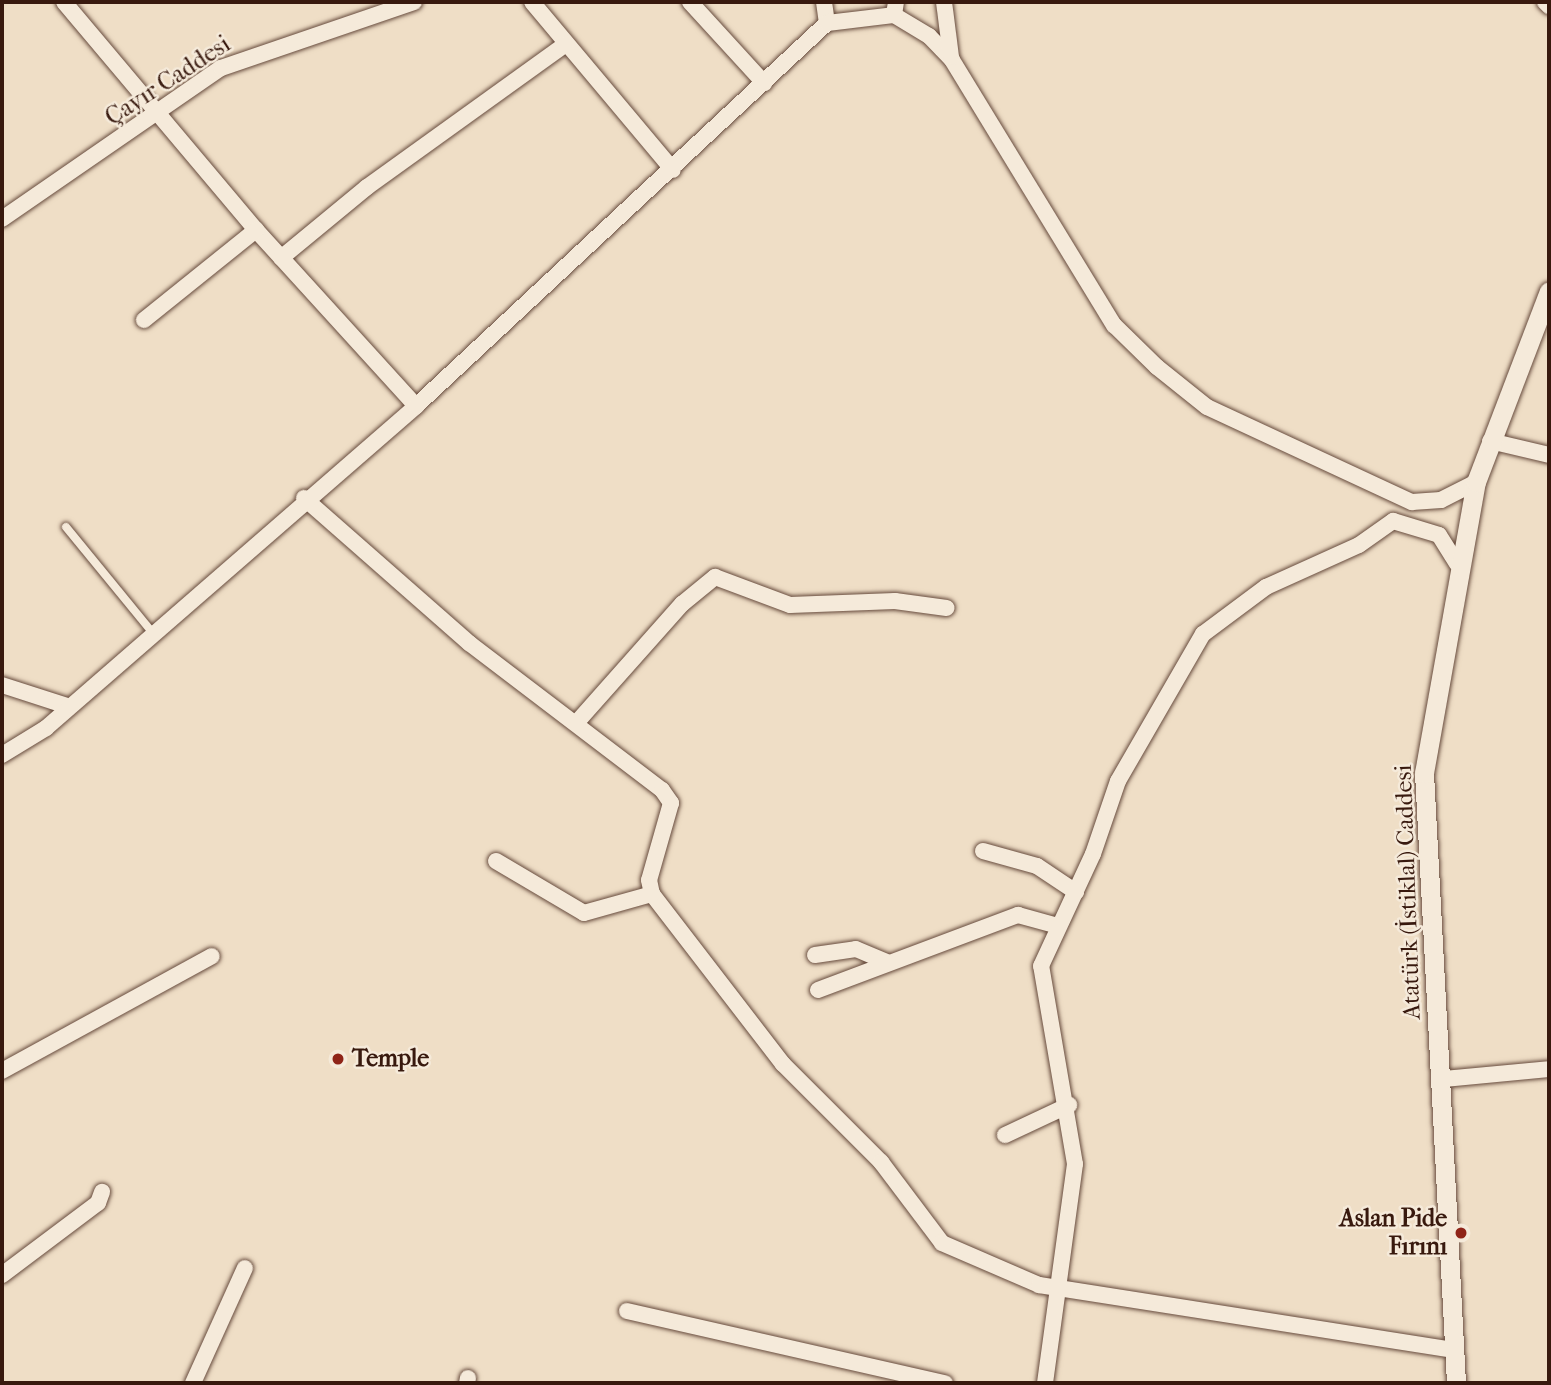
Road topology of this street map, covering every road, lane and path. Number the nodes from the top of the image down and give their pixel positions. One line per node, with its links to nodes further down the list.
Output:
1 (64, 2): 14 (street)
2 (414, 2): 14 (street, Çayır Caddesi)
3 (532, 2): 11 (street)
4 (690, 2): 13 (street)
5 (824, 2): 10 (street)
6 (943, 2): 12 (street)
7 (1545, 2): 8 (street)
8 (1549, 6)
9 (895, 9): 10 (street); 12 (street)
10 (827, 23): 13 (street)
11 (566, 44): 15 (street); 18 (street)
12 (952, 60): 24 (street)
13 (764, 83): 15 (street)
14 (161, 110): 16 (street, Çayır Caddesi); 17 (street)
15 (673, 170): 21 (street)
16 (2, 219)
17 (256, 230): 18 (street); 20 (street)
18 (281, 258): 21 (street)
19 (1549, 291): 22 (street, Atatürk (İstiklal) Caddesi)
20 (145, 320)
21 (416, 406): 25 (street)
22 (1490, 441): 23 (street); 24 (street, Atatürk (İstiklal) Caddesi)
23 (1549, 456)
24 (1476, 482): 27 (street, Atatürk (İstiklal) Caddesi)
25 (304, 498): 29 (street); 32 (street)
26 (66, 527): 29 (lane)
27 (1457, 564): 36 (street); 45 (street, Atatürk (İstiklal) Caddesi)
28 (947, 608): 32 (street)
29 (152, 632): 31 (street)
30 (2, 685): 31 (street)
31 (67, 706): 33 (street)
32 (578, 721): 37 (street)
33 (2, 755)
34 (983, 851): 36 (street)
35 (496, 861): 37 (street)
36 (1076, 892): 38 (street)
37 (652, 894): 51 (street)
38 (1058, 926): 41 (street); 46 (street)
39 (815, 955): 41 (street)
40 (212, 956): 44 (street)
41 (886, 962): 42 (street)
42 (818, 990)
43 (1549, 1069): 45 (street)
44 (2, 1071)
45 (1444, 1079): 53 (street, Atatürk (İstiklal) Caddesi)
46 (1069, 1105): 47 (street); 51 (street)
47 (1005, 1135)
48 (102, 1192): 50 (street)
49 (245, 1268): 54 (street)
50 (2, 1275)
51 (1058, 1284): 53 (street); 56 (street)
52 (627, 1311): 55 (street)
53 (1453, 1350): 57 (street, Atatürk (İstiklal) Caddesi)
54 (193, 1383)
55 (946, 1383)
56 (1045, 1383)
57 (1456, 1383)

